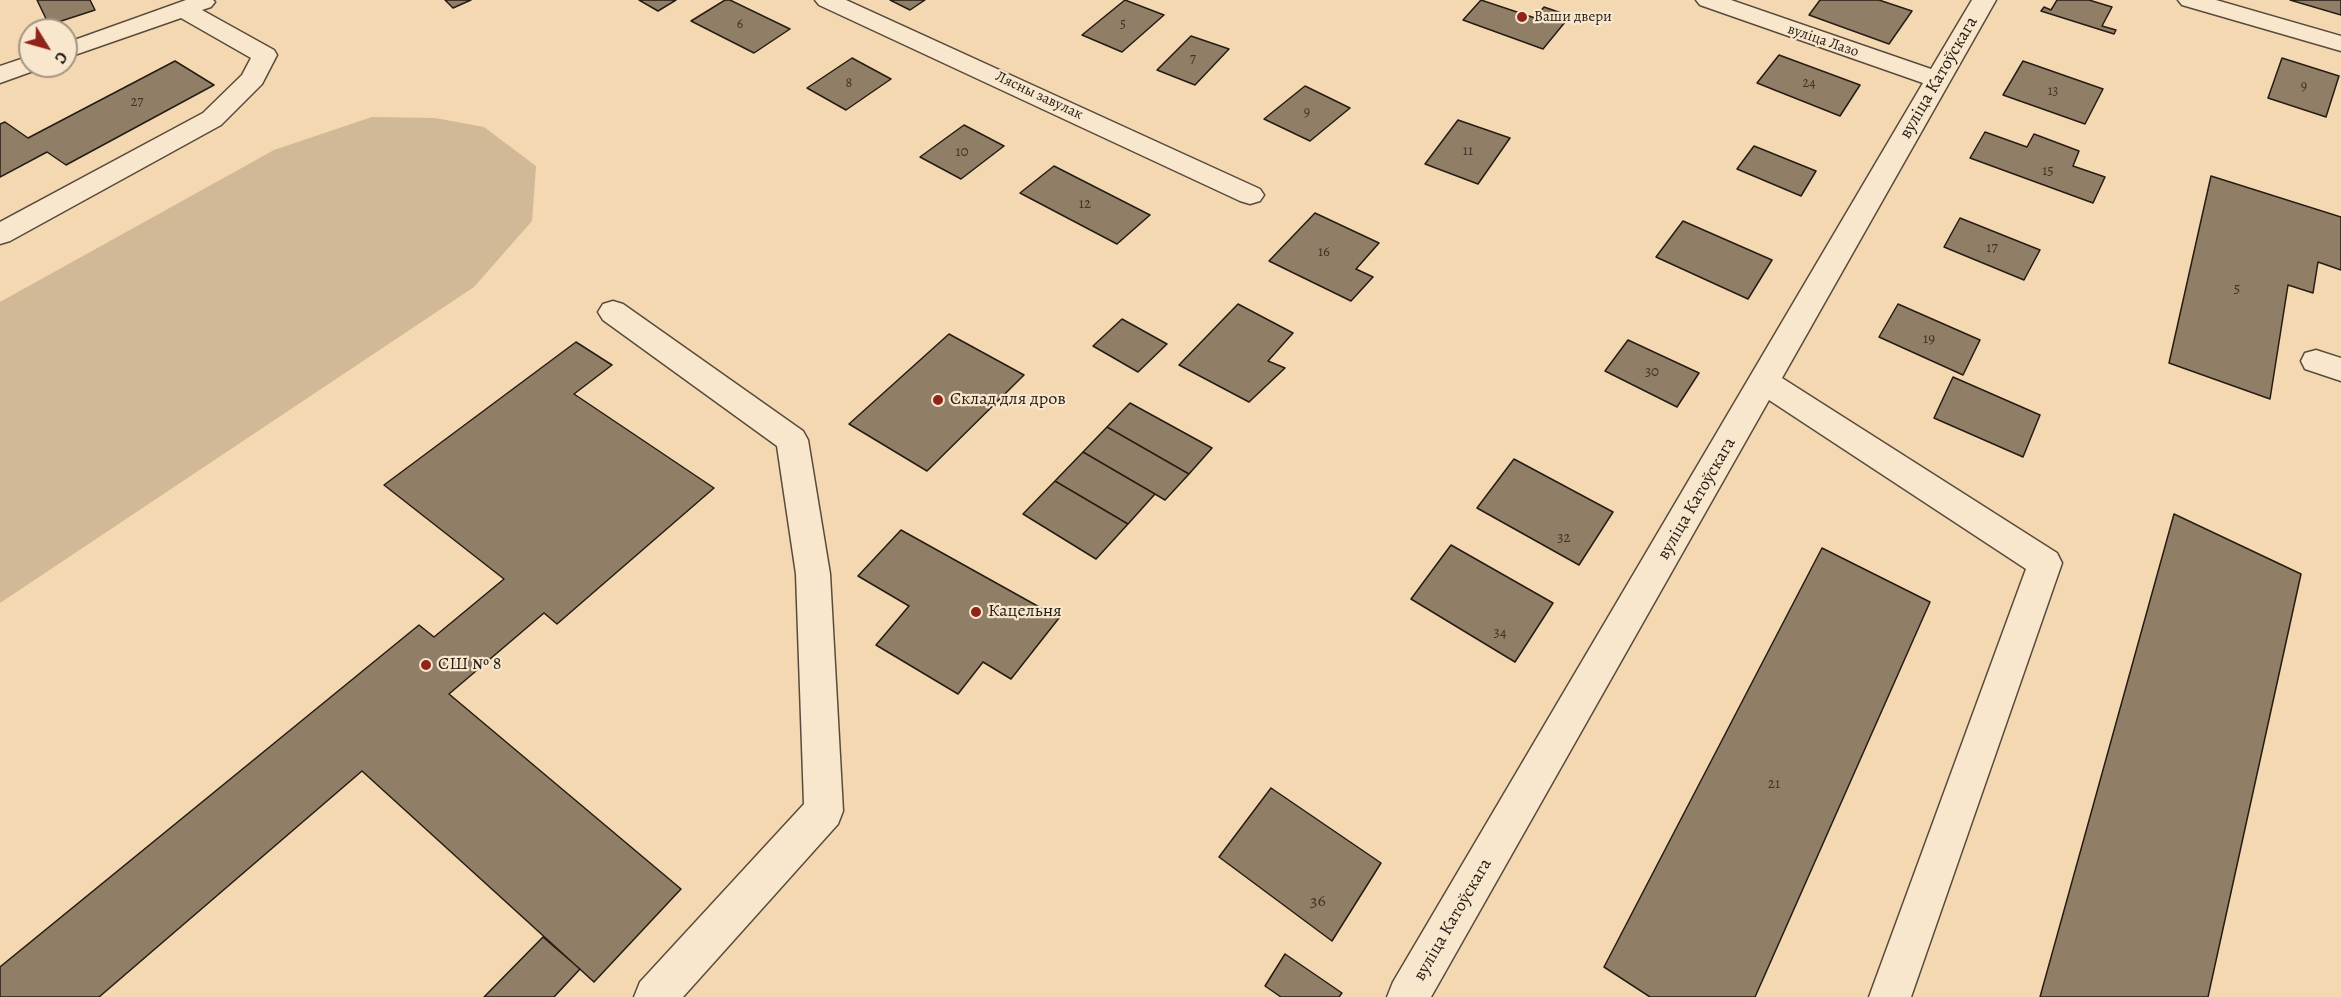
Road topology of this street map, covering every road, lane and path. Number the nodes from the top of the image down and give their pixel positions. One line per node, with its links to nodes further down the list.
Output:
1 (207, 0): 6 (street)
2 (827, 0): 12 (street, Лясны завулак)
3 (1708, 0): 11 (street, вуліца Лазо)
4 (1984, 0): 11 (street, вуліца Катоўскага)
5 (2190, 0): 7 (street)
6 (182, 9): 8 (street); 13 (street)
7 (2341, 44)
8 (78, 47)
9 (18, 68): 10 (street)
10 (0, 75)
11 (1938, 80): 15 (street, вуліца Катоўскага)
12 (1250, 195)
13 (0, 234)
14 (613, 312): 16 (street)
15 (1765, 382): 17 (street, вуліца Катоўскага); 18 (street)
16 (655, 997)
17 (1408, 997)
18 (1890, 997)

